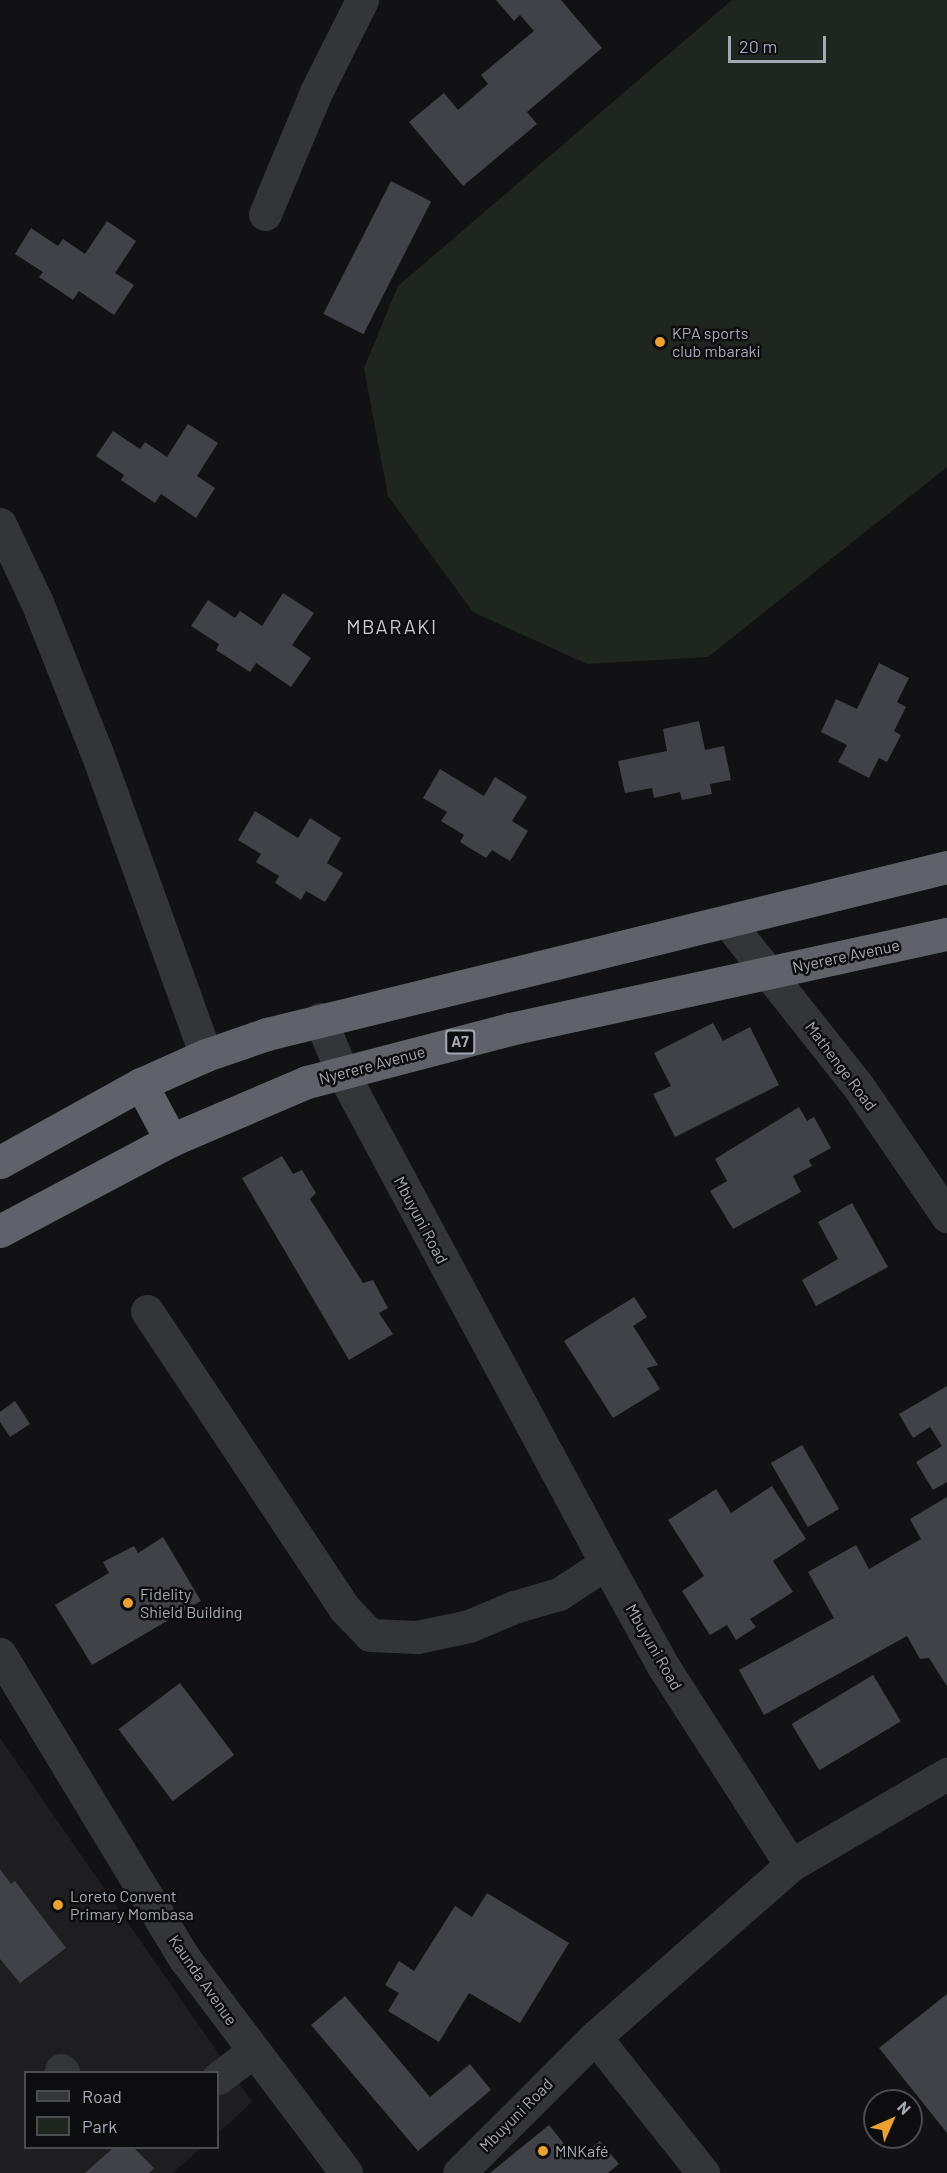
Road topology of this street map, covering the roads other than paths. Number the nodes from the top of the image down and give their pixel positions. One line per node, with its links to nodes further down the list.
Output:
1 (362, 0): 2 (street)
2 (265, 214)
3 (0, 525): 11 (street)
4 (947, 867): 6 (highway)
5 (947, 919): 8 (highway)
6 (728, 922): 9 (street, Mathenge Road); 10 (highway)
7 (947, 934): 8 (highway, Nyerere Avenue / A7)
8 (852, 954): 9 (highway, Nyerere Avenue / A7)
9 (769, 972): 12 (highway, Nyerere Avenue / A7); 16 (street, Mathenge Road)
10 (320, 1019): 11 (highway); 12 (street, Mbuyuni Road)
11 (206, 1055): 13 (highway)
12 (342, 1072): 14 (highway, Nyerere Avenue / A7); 19 (street, Mbuyuni Road)
13 (141, 1084): 14 (highway); 15 (highway)
14 (171, 1140): 17 (highway, Nyerere Avenue / A7)
15 (0, 1162)
16 (947, 1216)
17 (0, 1231)
18 (147, 1311): 19 (street)
19 (606, 1563): 22 (street, Mbuyuni Road)
20 (0, 1654): 24 (street, Kaunda Avenue)
21 (947, 1774): 22 (street)
22 (791, 1865): 23 (street, Mbuyuni Road)
23 (596, 2037): 27 (street, Mbuyuni Road); 28 (street)
24 (254, 2051): 25 (street); 26 (street, Kaunda Avenue)
25 (219, 2078)
26 (346, 2173)
27 (459, 2173)
28 (703, 2173)

